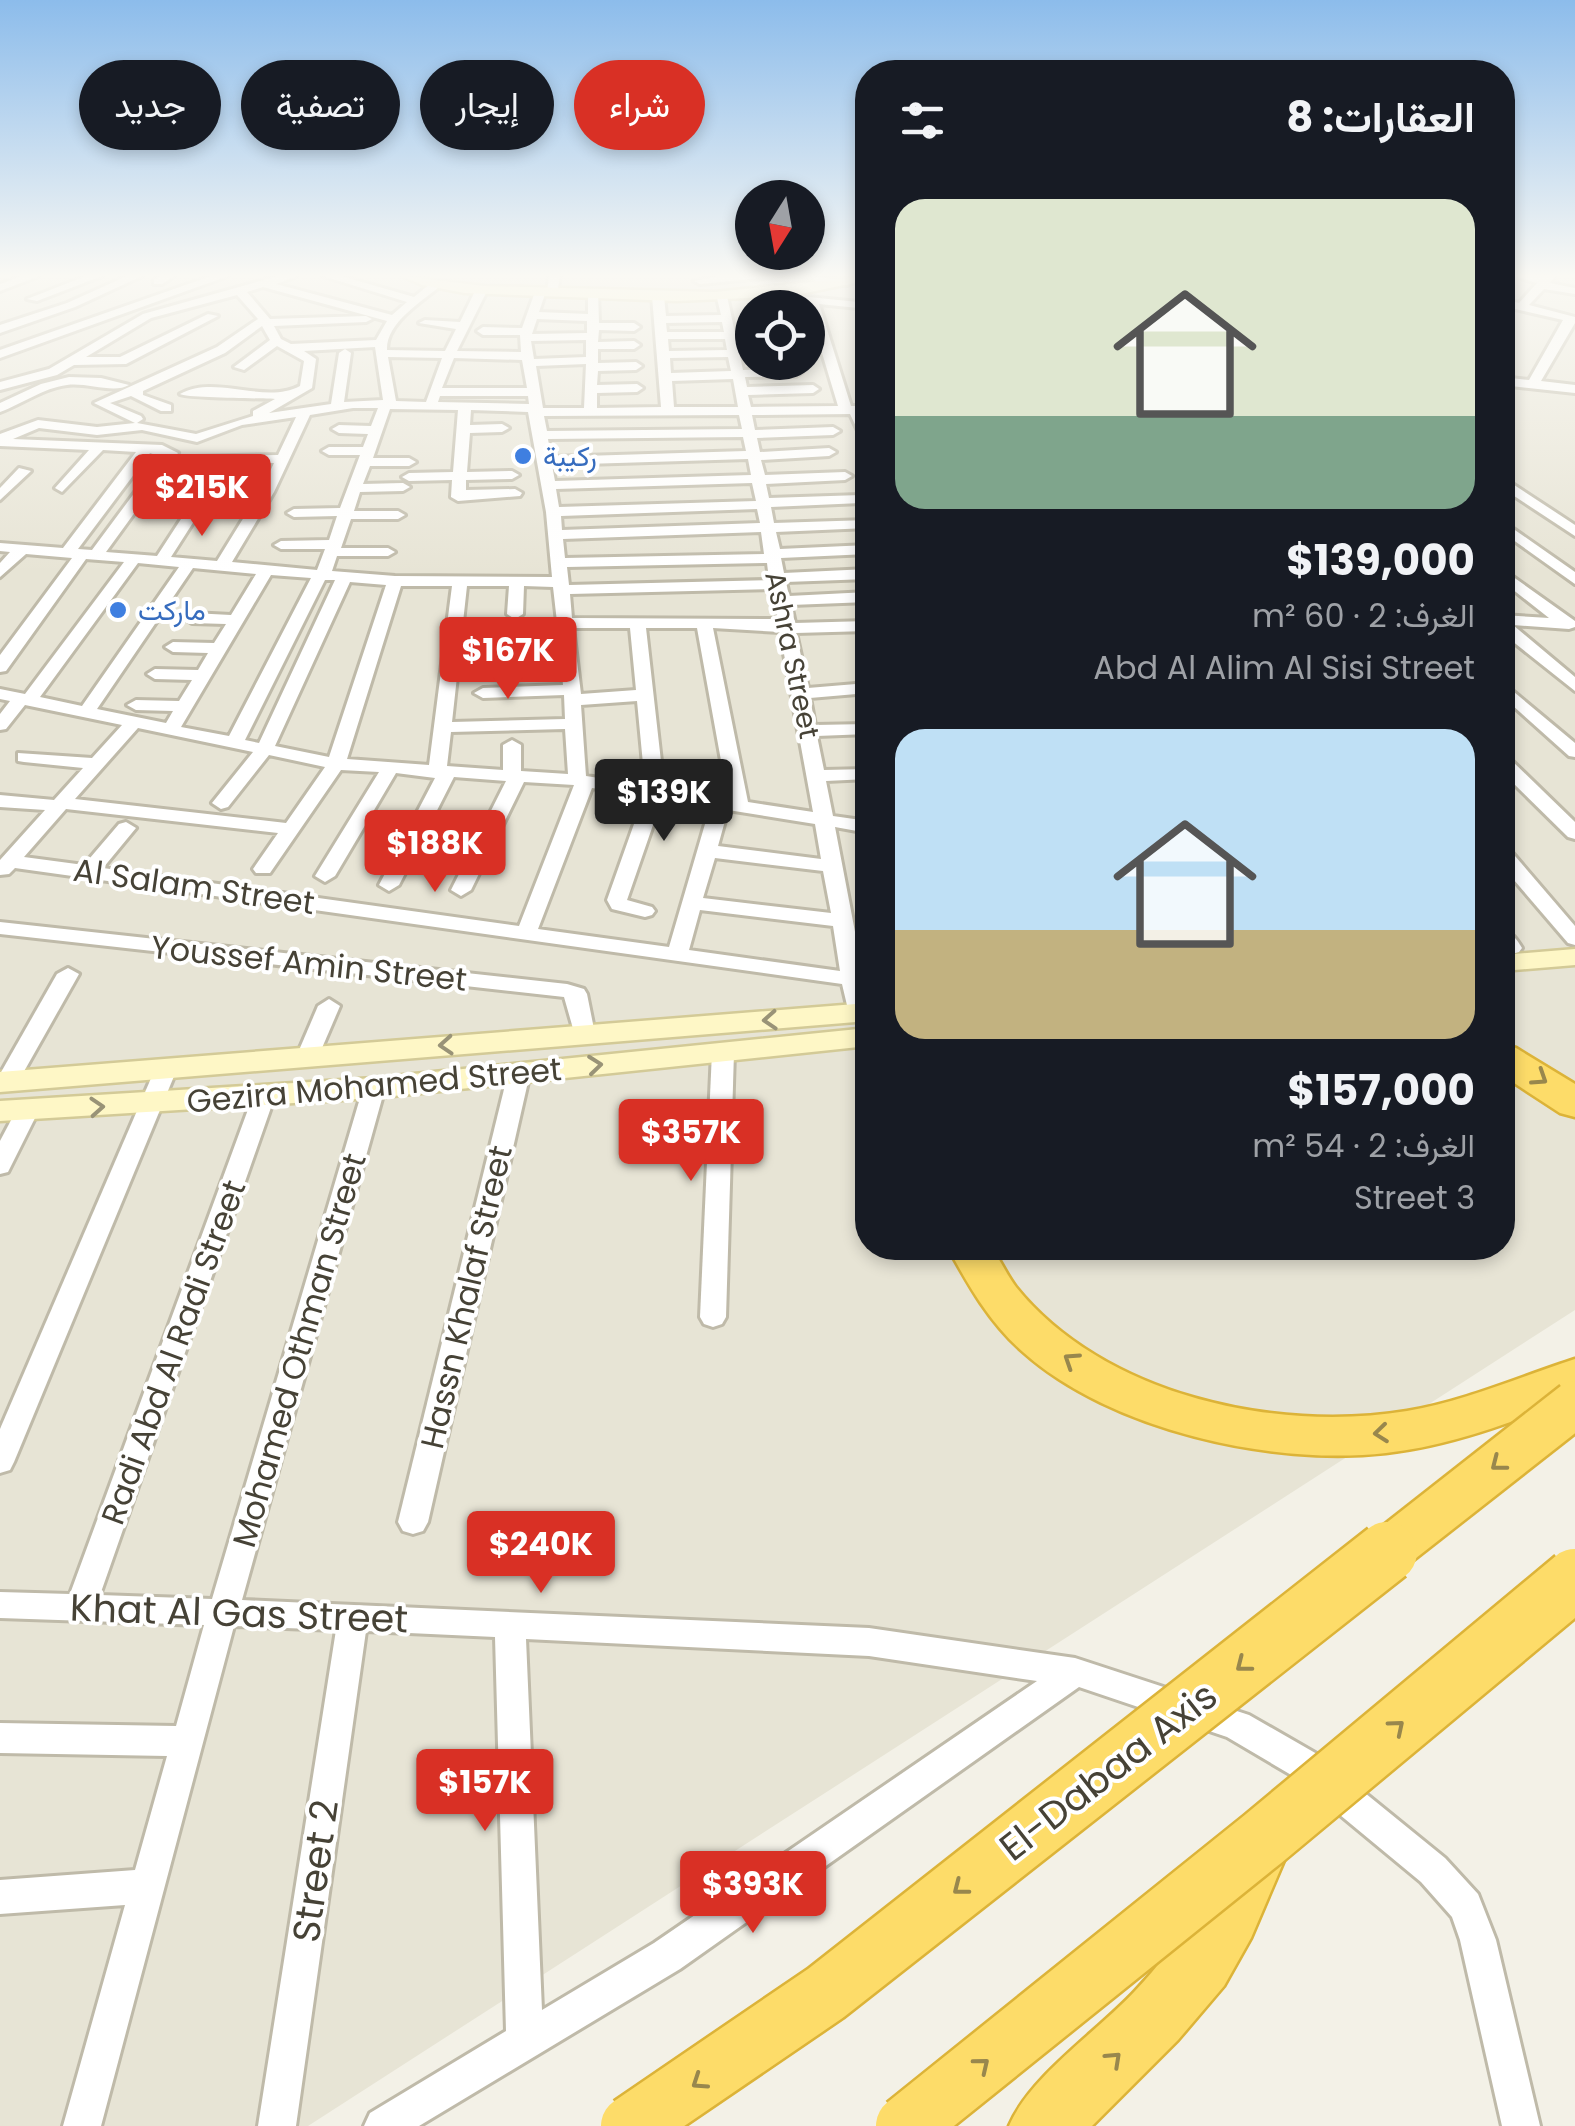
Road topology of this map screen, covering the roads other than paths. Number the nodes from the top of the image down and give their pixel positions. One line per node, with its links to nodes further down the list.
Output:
1 (65, 375): 20 (street)
2 (72, 375): 20 (street)
3 (163, 375): 27 (street)
4 (200, 375): 21 (street)
5 (308, 375): 34 (street)
6 (341, 375): 39 (street)
7 (384, 375): 37 (street)
8 (504, 375): 28 (street)
9 (530, 375): 28 (street)
10 (544, 375): 28 (street)
11 (591, 375): 32 (street)
12 (671, 375): 19 (street)
13 (710, 375): 38 (street)
14 (842, 375): 43 (street)
15 (1537, 375): 26 (street)
16 (439, 376): 17 (street); 35 (street)
17 (457, 376)
18 (512, 376): 28 (street)
19 (664, 377): 38 (street)
20 (63, 378): 27 (street); 30 (street); 36 (street); 40 (street)
21 (218, 378)
22 (740, 380): 57 (street, Ashra Street)
23 (789, 380): 45 (street)
24 (792, 380): 33 (street)
25 (1515, 382): 26 (street)
26 (1532, 384): 29 (street)
27 (131, 385): 41 (street); 47 (street)
28 (530, 385): 35 (street); 42 (street); 46 (street); 58 (street)
29 (1569, 385)
30 (0, 386)
31 (637, 388): 32 (street)
32 (590, 389): 46 (street)
33 (813, 389)
34 (291, 397): 41 (street); 49 (street)
35 (433, 399): 37 (street); 42 (street)
36 (83, 400)
37 (388, 403): 39 (street); 54 (street)
38 (667, 404): 46 (street)
39 (337, 405): 44 (street)
40 (0, 408)
41 (166, 408): 47 (street)
42 (465, 408): 52 (street)
43 (855, 408)
44 (306, 410): 48 (street); 69 (street)
45 (855, 410)
46 (590, 412)
47 (136, 419): 53 (street)
48 (268, 419): 49 (street); 59 (street)
49 (246, 420): 56 (street)
50 (502, 428): 52 (street)
51 (340, 429): 54 (street)
52 (464, 429): 72 (street)
53 (108, 430): 56 (street); 60 (street)
54 (375, 430): 66 (street)
55 (833, 431): 57 (street)
56 (171, 433): 62 (street)
57 (748, 434): 58 (street); 65 (street, Ashra Street)
58 (538, 435): 70 (street)
59 (261, 438)
60 (1, 443): 61 (street)
61 (99, 447): 62 (street); 79 (street)
62 (154, 449): 102 (street); 102 (street)
63 (329, 451): 66 (street)
64 (829, 452): 65 (street)
65 (752, 455): 70 (street); 76 (street, Ashra Street)
66 (364, 457): 73 (street); 80 (street)
67 (200, 460): 68 (street)
68 (224, 460): 69 (street); 77 (street)
69 (283, 460): 83 (street)
70 (543, 460): 78 (street)
71 (24, 471): 85 (street)
72 (460, 471): 73 (street); 74 (street); 84 (street)
73 (410, 473): 80 (street)
74 (512, 475)
75 (845, 476): 76 (street)
76 (757, 479): 78 (street); 87 (street, Ashra Street)
77 (209, 485): 82 (street); 83 (street); 105 (street)
78 (548, 485): 89 (street)
79 (62, 488)
80 (352, 488): 92 (street)
81 (1515, 490): 94 (street)
82 (182, 492)
83 (267, 492): 108 (street)
84 (514, 493)
85 (0, 496)
86 (855, 499): 87 (street)
87 (762, 504): 89 (street); 93 (street, Ashra Street)
88 (294, 512): 92 (street)
89 (552, 512): 96 (street)
90 (396, 522): 92 (street)
91 (855, 525): 93 (street)
92 (339, 530): 97 (street); 101 (street); 111 (street)
93 (766, 530): 96 (street); 103 (street, Ashra Street)
94 (1575, 532)
95 (1515, 534): 114 (street)
96 (554, 535): 106 (street)
97 (281, 545)
98 (0, 547): 99 (street)
99 (22, 549): 102 (street); 110 (street)
100 (855, 550): 103 (street)
101 (388, 552)
102 (82, 554): 104 (street); 138 (street)
103 (771, 556): 106 (street); 120 (street, Ashra Street)
104 (134, 559): 105 (street); 151 (street)
105 (161, 561): 107 (street)
106 (557, 562): 119 (street)
107 (188, 564): 108 (street); 153 (street)
108 (222, 566): 109 (street)
109 (266, 570): 111 (street); 124 (street)
110 (0, 572)
111 (322, 575): 113 (street); 161 (street)
112 (855, 576): 120 (street)
113 (344, 577): 115 (street); 163 (street)
114 (1575, 578)
115 (395, 581): 116 (street); 167 (street)
116 (460, 582): 117 (street); 157 (street)
117 (518, 582): 119 (street); 122 (street)
118 (1515, 583): 128 (street)
119 (561, 586): 120 (street); 129 (street)
120 (777, 588): 121 (street); 130 (street, Ashra Street)
121 (855, 596)
122 (515, 614)
123 (192, 618): 124 (street)
124 (236, 620): 136 (street)
125 (1515, 622): 128 (street)
126 (638, 624): 127 (street); 129 (street); 149 (street)
127 (704, 624): 130 (street); 179 (street)
128 (1571, 624)
129 (565, 625): 132 (street); 135 (street)
130 (785, 626): 131 (street); 147 (street, Ashra Street)
131 (855, 626)
132 (489, 627)
133 (1515, 633): 143 (street)
134 (172, 647): 136 (street)
135 (568, 647): 137 (street); 139 (street)
136 (219, 648): 142 (street)
137 (484, 650)
138 (0, 667)
139 (570, 668): 140 (street); 148 (street)
140 (483, 670)
141 (155, 674): 142 (street)
142 (203, 675): 152 (street)
143 (1575, 686)
144 (855, 689): 147 (street)
145 (483, 692): 148 (street)
146 (0, 694): 151 (street)
147 (799, 694): 160 (street, Ashra Street)
148 (573, 695): 149 (street); 155 (street)
149 (645, 695): 175 (street)
150 (1515, 698): 164 (street)
151 (25, 700): 153 (street); 156 (street)
152 (185, 706): 154 (street); 159 (street)
153 (86, 713): 154 (street)
154 (134, 714): 159 (street); 166 (street)
155 (574, 724): 157 (street); 174 (street)
156 (0, 725)
157 (442, 727): 169 (street)
158 (855, 729): 160 (street)
159 (170, 731): 161 (street)
160 (807, 731): 172 (street, Ashra Street)
161 (234, 744): 163 (street)
162 (512, 744): 173 (street)
163 (264, 750): 167 (street); 177 (street)
164 (1575, 752)
165 (24, 757): 166 (street)
166 (96, 764): 178 (street)
167 (336, 764): 168 (street); 183 (street)
168 (390, 769): 169 (street); 191 (street)
169 (442, 773): 173 (street); 192 (street)
170 (1515, 774): 184 (street)
171 (855, 775): 172 (street)
172 (817, 776): 180 (street, Ashra Street)
173 (514, 777): 174 (street); 193 (street)
174 (581, 781): 175 (street); 198 (street)
175 (655, 793): 179 (street); 195 (street)
176 (0, 802): 178 (street)
177 (222, 803)
178 (60, 805): 183 (street); 186 (street)
179 (730, 805): 180 (street); 185 (street)
180 (826, 820): 181 (street); 187 (street, Ashra Street)
181 (855, 825)
182 (126, 828): 190 (street)
183 (291, 829): 189 (street)
184 (1575, 832)
185 (707, 852): 187 (street); 194 (street)
186 (8, 856): 190 (street, Al Salam Street)
187 (834, 866): 196 (street, Ashra Street)
188 (1515, 868): 199 (street)
189 (263, 869)
190 (89, 872): 198 (street, Al Salam Street)
191 (326, 876)
192 (389, 885)
193 (461, 890)
194 (692, 903): 196 (street); 202 (street)
195 (645, 911)
196 (843, 921): 205 (street, Ashra Street)
197 (0, 928): 210 (street, Youssef Amin Street)
198 (526, 933): 202 (street, Al Salam Street)
199 (1575, 942): 200 (main road)
200 (1515, 948)
201 (1515, 950): 203 (main road)
202 (677, 955): 205 (street, Al Salam Street)
203 (1575, 958)
204 (68, 974): 217 (street)
205 (852, 980): 206 (street, Ashra Street)
206 (855, 990)
207 (329, 1006): 212 (street)
208 (855, 1021): 210 (main road, Gezira Mohamed Street, one-way to 210)
209 (855, 1023): 211 (main road, Gezira Mohamed Street)
210 (584, 1034): 212 (main road, Gezira Mohamed Street, one-way to 212)
211 (723, 1052): 215 (main road, Gezira Mohamed Street, one-way to 211); 223 (street)
212 (308, 1055): 214 (main road, Gezira Mohamed Street)
213 (1515, 1065): 219 (highway, one-way to 219)
214 (166, 1069): 217 (main road, Gezira Mohamed Street); 220 (street)
215 (519, 1073): 216 (main road, Gezira Mohamed Street); 227 (street, Hassn Khalaf Street)
216 (374, 1088): 218 (main road, Gezira Mohamed Street); 231 (street, Mohamed Othman Street)
217 (8, 1096): 220 (main road, Gezira Mohamed Street, one-way to 220); 221 (street)
218 (264, 1096): 220 (main road, Gezira Mohamed Street); 230 (street, Radi Abd Al Radi Street)
219 (1575, 1103)
220 (151, 1104): 226 (street)
221 (0, 1166)
222 (977, 1260): 224 (highway, one-way to 222)
223 (714, 1317)
224 (1575, 1378)
225 (1575, 1404): 244 (highway, El-Dabaa Axis, one-way to 244, bridge)
226 (0, 1462)
227 (412, 1522)
228 (1575, 1579): 237 (highway, one-way to 228, bridge)
229 (0, 1605): 230 (street, Khat Al Gas Street)
230 (81, 1608): 231 (street, Khat Al Gas Street)
231 (224, 1612): 232 (street, Khat Al Gas Street); 236 (street, Mohamed Othman Street)
232 (353, 1617): 233 (street, Khat Al Gas Street); 242 (street, Street 2)
233 (510, 1625): 234 (street, Khat Al Gas Street); 240 (street)
234 (1075, 1672): 240 (street); 247 (street, Khat Al Gas Street)
235 (0, 1738): 236 (street)
236 (188, 1741): 238 (street, Mohamed Othman Street)
237 (1262, 1840): 245 (highway, one-way to 237, bridge); 246 (highway, one-way to 237)
238 (148, 1886): 239 (street); 241 (street, Mohamed Othman Street)
239 (0, 1897)
240 (524, 2041): 243 (street)
241 (82, 2126)
242 (277, 2126)
243 (383, 2126)
244 (631, 2126)
245 (906, 2126)
246 (1043, 2126)
247 (1521, 2126)

